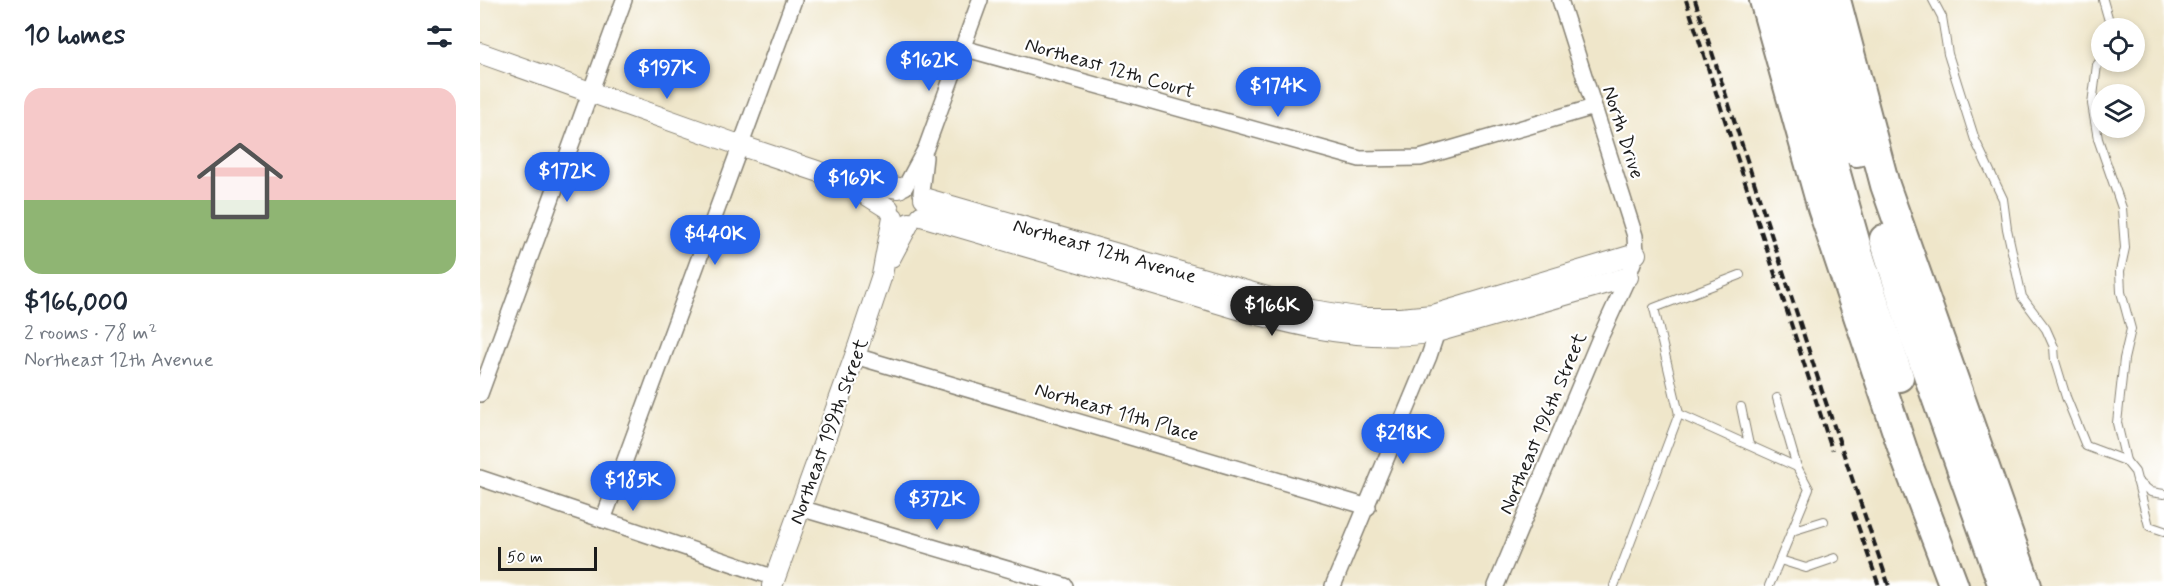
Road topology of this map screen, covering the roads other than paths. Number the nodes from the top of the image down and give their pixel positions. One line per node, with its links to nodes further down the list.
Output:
1 (624, 0): 15 (street)
2 (794, 0): 17 (street)
3 (980, 0): 12 (street, Northeast 199th Street)
4 (1560, 0): 16 (street, North Drive)
5 (1764, 0): 48 (highway)
6 (1787, 0): 49 (highway)
7 (1814, 0): 50 (highway)
8 (1836, 0): 51 (highway)
9 (1933, 0): 29 (lane)
10 (2103, 0): 11 (lane)
11 (2108, 18)
12 (963, 48): 16 (street, Northeast 12th Court); 18 (street, Northeast 199th Street)
13 (480, 53): 15 (street, Northeast 12th Avenue)
14 (2096, 72): 29 (lane)
15 (590, 93): 17 (street, Northeast 12th Avenue); 24 (street)
16 (1594, 107): 19 (street, North Drive)
17 (742, 146): 18 (street, Northeast 12th Avenue); 36 (street)
18 (908, 204): 22 (street, Northeast 12th Avenue); 23 (street, Northeast 199th Street)
19 (1636, 254): 21 (street, North Drive); 22 (street, Northeast 12th Avenue)
20 (1740, 275): 27 (lane)
21 (1628, 277): 22 (street, Northeast 12th Avenue); 45 (street, Northeast 196th Street)
22 (1435, 323): 34 (street)
23 (855, 356): 34 (street, Northeast 11th Place); 35 (street, Northeast 199th Street)
24 (480, 394)
25 (1777, 398): 30 (lane)
26 (1741, 407): 28 (lane)
27 (1679, 414): 28 (lane); 46 (lane)
28 (1749, 445): 30 (lane)
29 (2126, 461): 32 (lane)
30 (1797, 467): 38 (lane)
31 (480, 478): 36 (street)
32 (2137, 481): 33 (lane); 39 (lane)
33 (2164, 494)
34 (1368, 507): 44 (street)
35 (800, 508): 42 (street, Northeast 199th Street); 43 (street)
36 (603, 520): 42 (street)
37 (1824, 521): 38 (lane)
38 (1792, 531): 41 (lane)
39 (2164, 531)
40 (1835, 558): 41 (lane)
41 (1780, 560): 47 (lane)
42 (774, 582)
43 (1065, 586)
44 (1334, 586)
45 (1496, 586)
46 (1614, 586)
47 (1769, 586)
48 (1954, 586)
49 (1973, 586)
50 (2003, 586)
51 (2027, 586)

